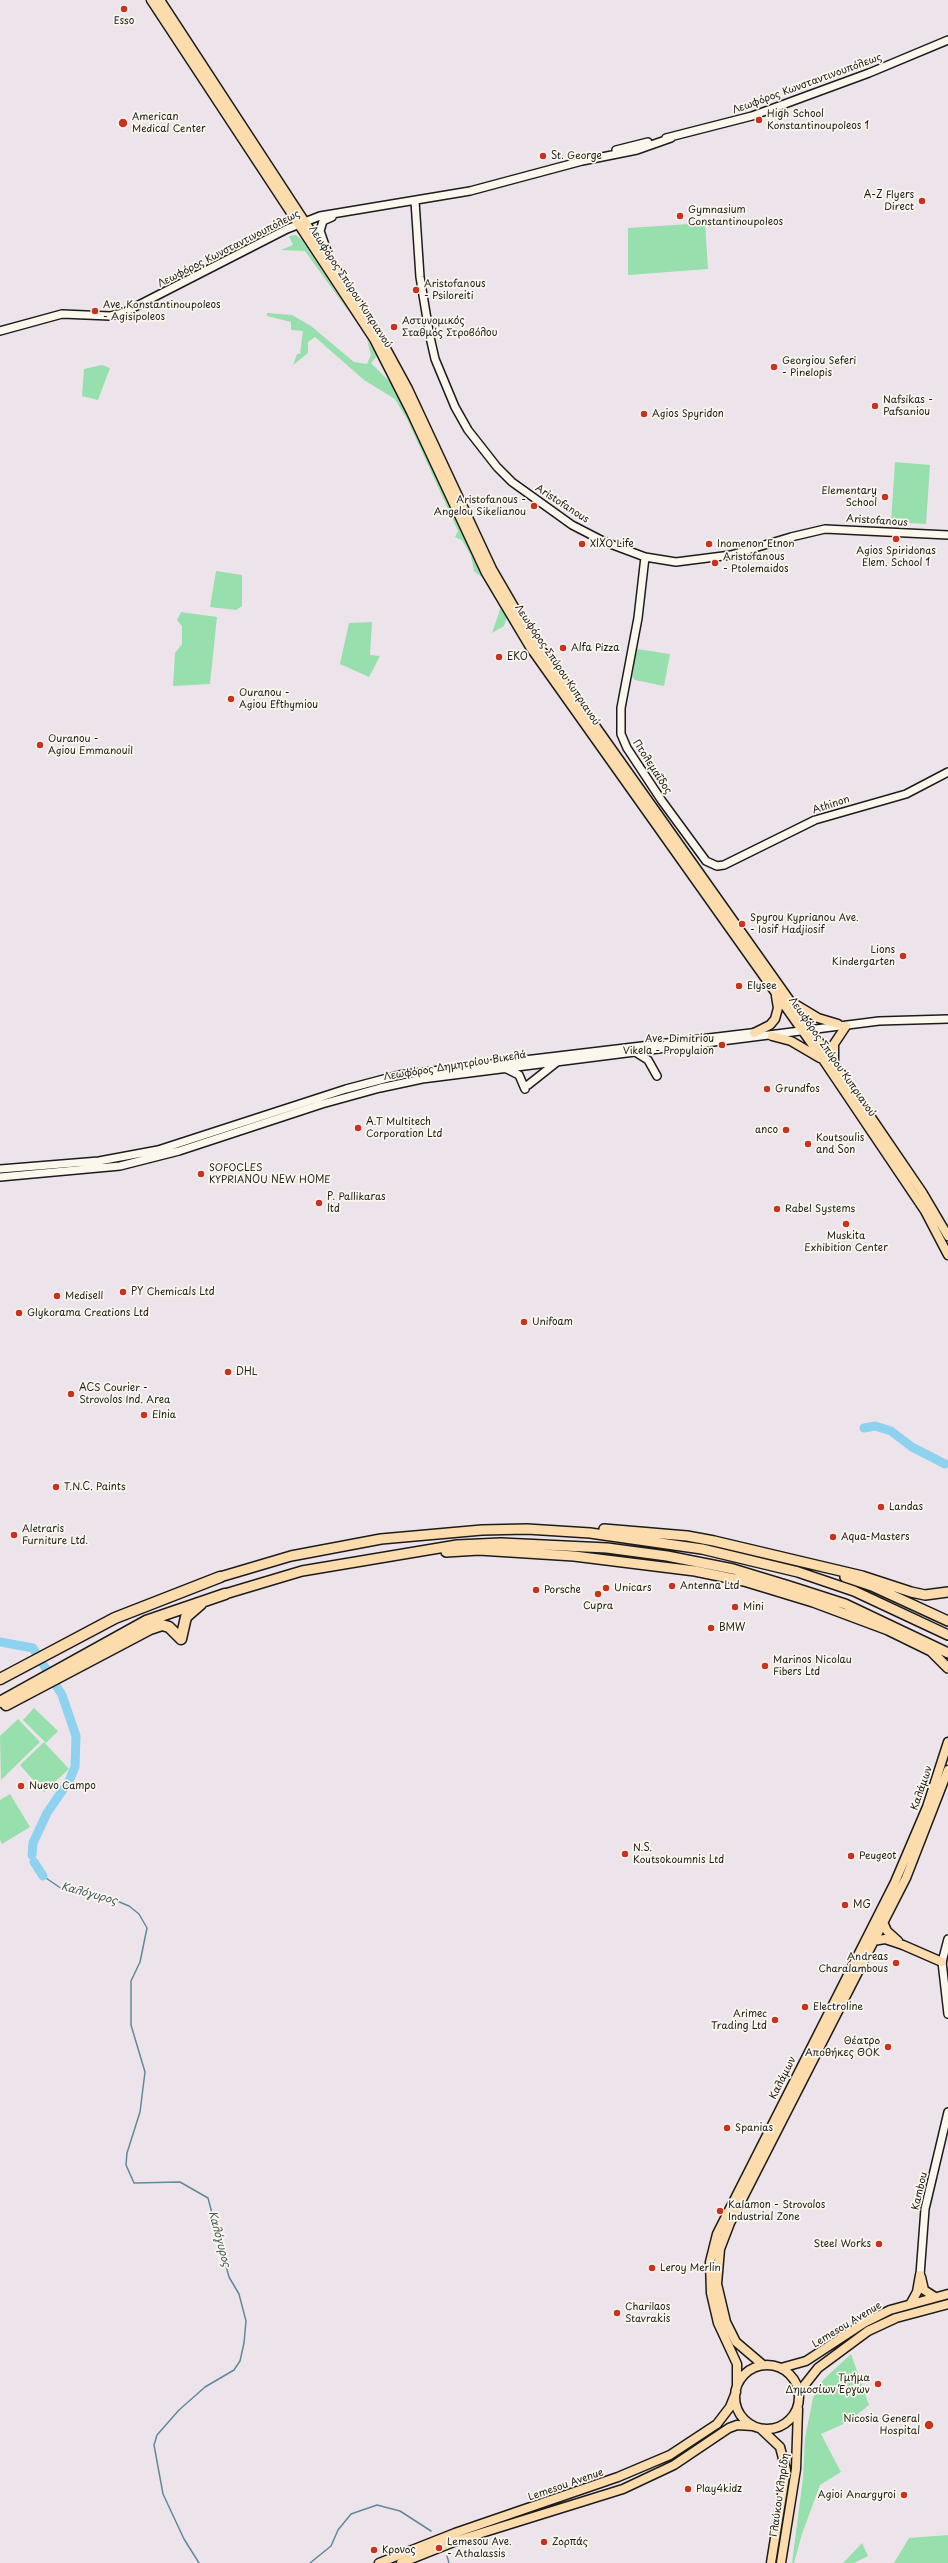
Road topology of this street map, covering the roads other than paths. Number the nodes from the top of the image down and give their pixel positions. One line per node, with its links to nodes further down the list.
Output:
1 (151, 0): 7 (main road, Λεωφόρος Σπύρου Κυπριανού)
2 (160, 0): 6 (main road, Λεωφόρος Σπύρου Κυπριανού)
3 (948, 40): 4 (street, Λεωφόρος Κωνσταντινουπόλεως)
4 (415, 201): 5 (street, Λεωφόρος Κωνσταντινουπόλεως); 11 (street, Aristofanous)
5 (340, 213): 6 (street, Λεωφόρος Κωνσταντινουπόλεως); 8 (street)
6 (306, 221): 7 (street, Λεωφόρος Κωνσταντινουπόλεως); 8 (main road, Λεωφόρος Σπύρου Κυπριανού)
7 (298, 224): 9 (street, Λεωφόρος Κωνσταντινουπόλεως); 14 (main road, Λεωφόρος Σπύρου Κυπριανού)
8 (328, 253): 15 (main road, Λεωφόρος Σπύρου Κυπριανού)
9 (0, 331)
10 (948, 535): 11 (street, Aristofanous)
11 (645, 558): 13 (street, Πτολεμαΐδος)
12 (948, 772): 13 (street, Athinon)
13 (724, 865)
14 (776, 994): 18 (main road, Λεωφόρος Σπύρου Κυπριανού); 19 (main road)
15 (789, 1000): 17 (main road); 18 (main road, Λεωφόρος Σπύρου Κυπριανού)
16 (948, 1019): 17 (street)
17 (842, 1025): 18 (street); 24 (main road)
18 (806, 1030): 19 (street, Λεωφόρος Δημητρίου Βικελά); 20 (street, Λεωφόρος Δημητρίου Βικελά); 23 (main road, Λεωφόρος Σπύρου Κυπριανού); 24 (main road, Λεωφόρος Σπύρου Κυπριανού)
19 (754, 1033): 27 (street, Λεωφόρος Δημητρίου Βικελά)
20 (772, 1036): 21 (street, Λεωφόρος Δημητρίου Βικελά); 23 (main road)
21 (636, 1053): 22 (street, Λεωφόρος Δημητρίου Βικελά); 26 (street)
22 (559, 1061): 25 (street, Λεωφόρος Δημητρίου Βικελά); 25 (street)
23 (824, 1061): 30 (main road, Λεωφόρος Σπύρου Κυπριανού)
24 (834, 1063): 29 (main road, Λεωφόρος Σπύρου Κυπριανού)
25 (504, 1068): 28 (street, Λεωφόρος Δημητρίου Βικελά)
26 (657, 1076)
27 (0, 1169)
28 (0, 1177)
29 (948, 1236)
30 (948, 1255)
31 (527, 1529): 34 (highway); 36 (highway); 41 (highway)
32 (546, 1545): 33 (highway); 35 (highway); 42 (highway)
33 (384, 1556): 35 (highway); 38 (highway)
34 (798, 1561): 37 (highway); 40 (highway)
35 (673, 1568): 43 (highway)
36 (220, 1577): 44 (highway)
37 (948, 1592)
38 (225, 1594): 39 (highway)
39 (211, 1598): 45 (highway); 46 (highway)
40 (948, 1621)
41 (946, 1634)
42 (948, 1653)
43 (948, 1668)
44 (3, 1674)
45 (0, 1701)
46 (0, 1708)
47 (948, 1742): 63 (main road, Καλάμων)
48 (948, 1770): 49 (main road, Καλάμων)
49 (883, 1922): 51 (main road, Καλάμων); 52 (main road)
50 (948, 1939): 53 (street)
51 (873, 1941): 52 (main road); 61 (main road, Καλάμων)
52 (903, 1945): 53 (main road)
53 (942, 1962): 54 (street)
54 (948, 2014)
55 (948, 2112): 56 (street, Kambou)
56 (920, 2274): 58 (main road); 59 (main road)
57 (948, 2294): 58 (main road, Lemesou Avenue)
58 (934, 2297): 59 (main road, Lemesou Avenue)
59 (911, 2303): 62 (main road, Lemesou Avenue)
60 (948, 2304): 64 (main road, Lemesou Avenue)
61 (763, 2366): 62 (main road); 63 (main road)
62 (781, 2368): 64 (main road)
63 (737, 2389): 66 (main road); 67 (main road, Lemesou Avenue)
64 (799, 2392): 65 (main road)
65 (798, 2406): 66 (main road); 70 (main road, Γλαύκου Κληρίδη)
66 (757, 2428): 68 (main road, Lemesou Avenue); 69 (main road, Γλαύκου Κληρίδη)
67 (379, 2563)
68 (401, 2563)
69 (771, 2563)
70 (781, 2563)

